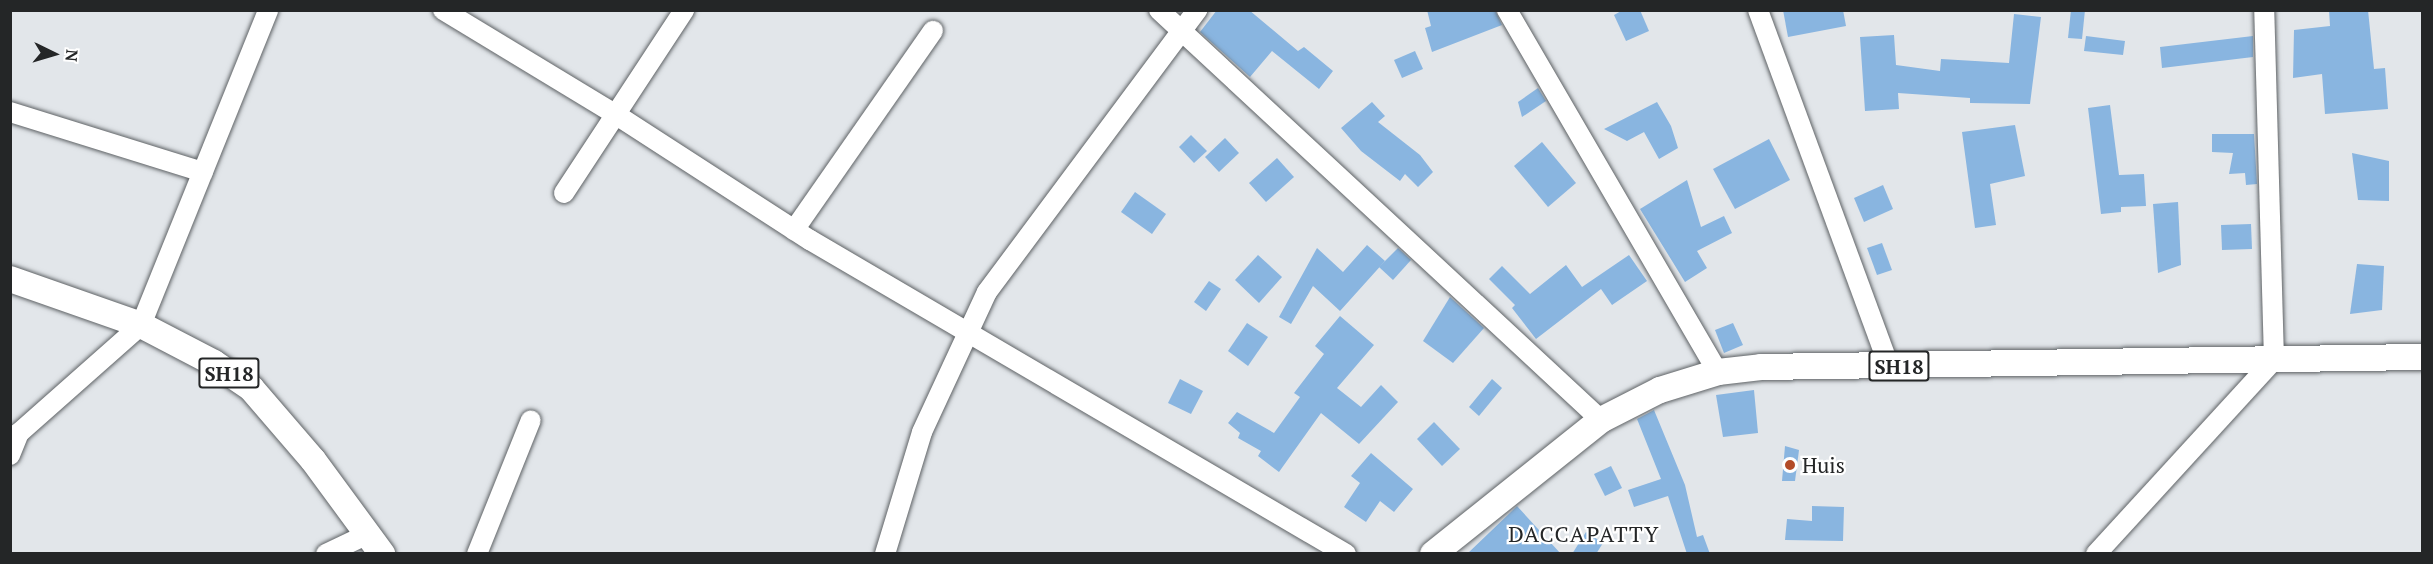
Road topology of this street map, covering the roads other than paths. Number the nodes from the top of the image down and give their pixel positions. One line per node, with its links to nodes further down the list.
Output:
1 (268, 10): 13 (street)
2 (443, 10): 12 (street)
3 (684, 10): 12 (street)
4 (1159, 10): 10 (street)
5 (1197, 10): 10 (street)
6 (1507, 10): 22 (street)
7 (1758, 10): 21 (street)
8 (2264, 10): 20 (street)
9 (933, 31): 15 (street)
10 (1181, 31): 18 (street); 24 (street)
11 (10, 112): 13 (street)
12 (615, 114): 14 (street); 15 (street)
13 (203, 172): 17 (street)
14 (564, 193)
15 (794, 230): 18 (street)
16 (10, 279): 17 (main road, SH18)
17 (141, 325): 25 (street); 26 (main road, SH18)
18 (969, 330): 29 (street); 30 (street)
19 (2422, 357): 20 (main road, SH18)
20 (2274, 360): 21 (main road, SH18); 32 (street)
21 (1889, 366): 22 (main road, SH18)
22 (1718, 372): 24 (main road, SH18)
23 (531, 420): 28 (street)
24 (1601, 420): 31 (main road, SH18)
25 (10, 455)
26 (374, 544): 27 (street)
27 (326, 554)
28 (477, 554)
29 (885, 554)
30 (1346, 554)
31 (1433, 554)
32 (2096, 554)

